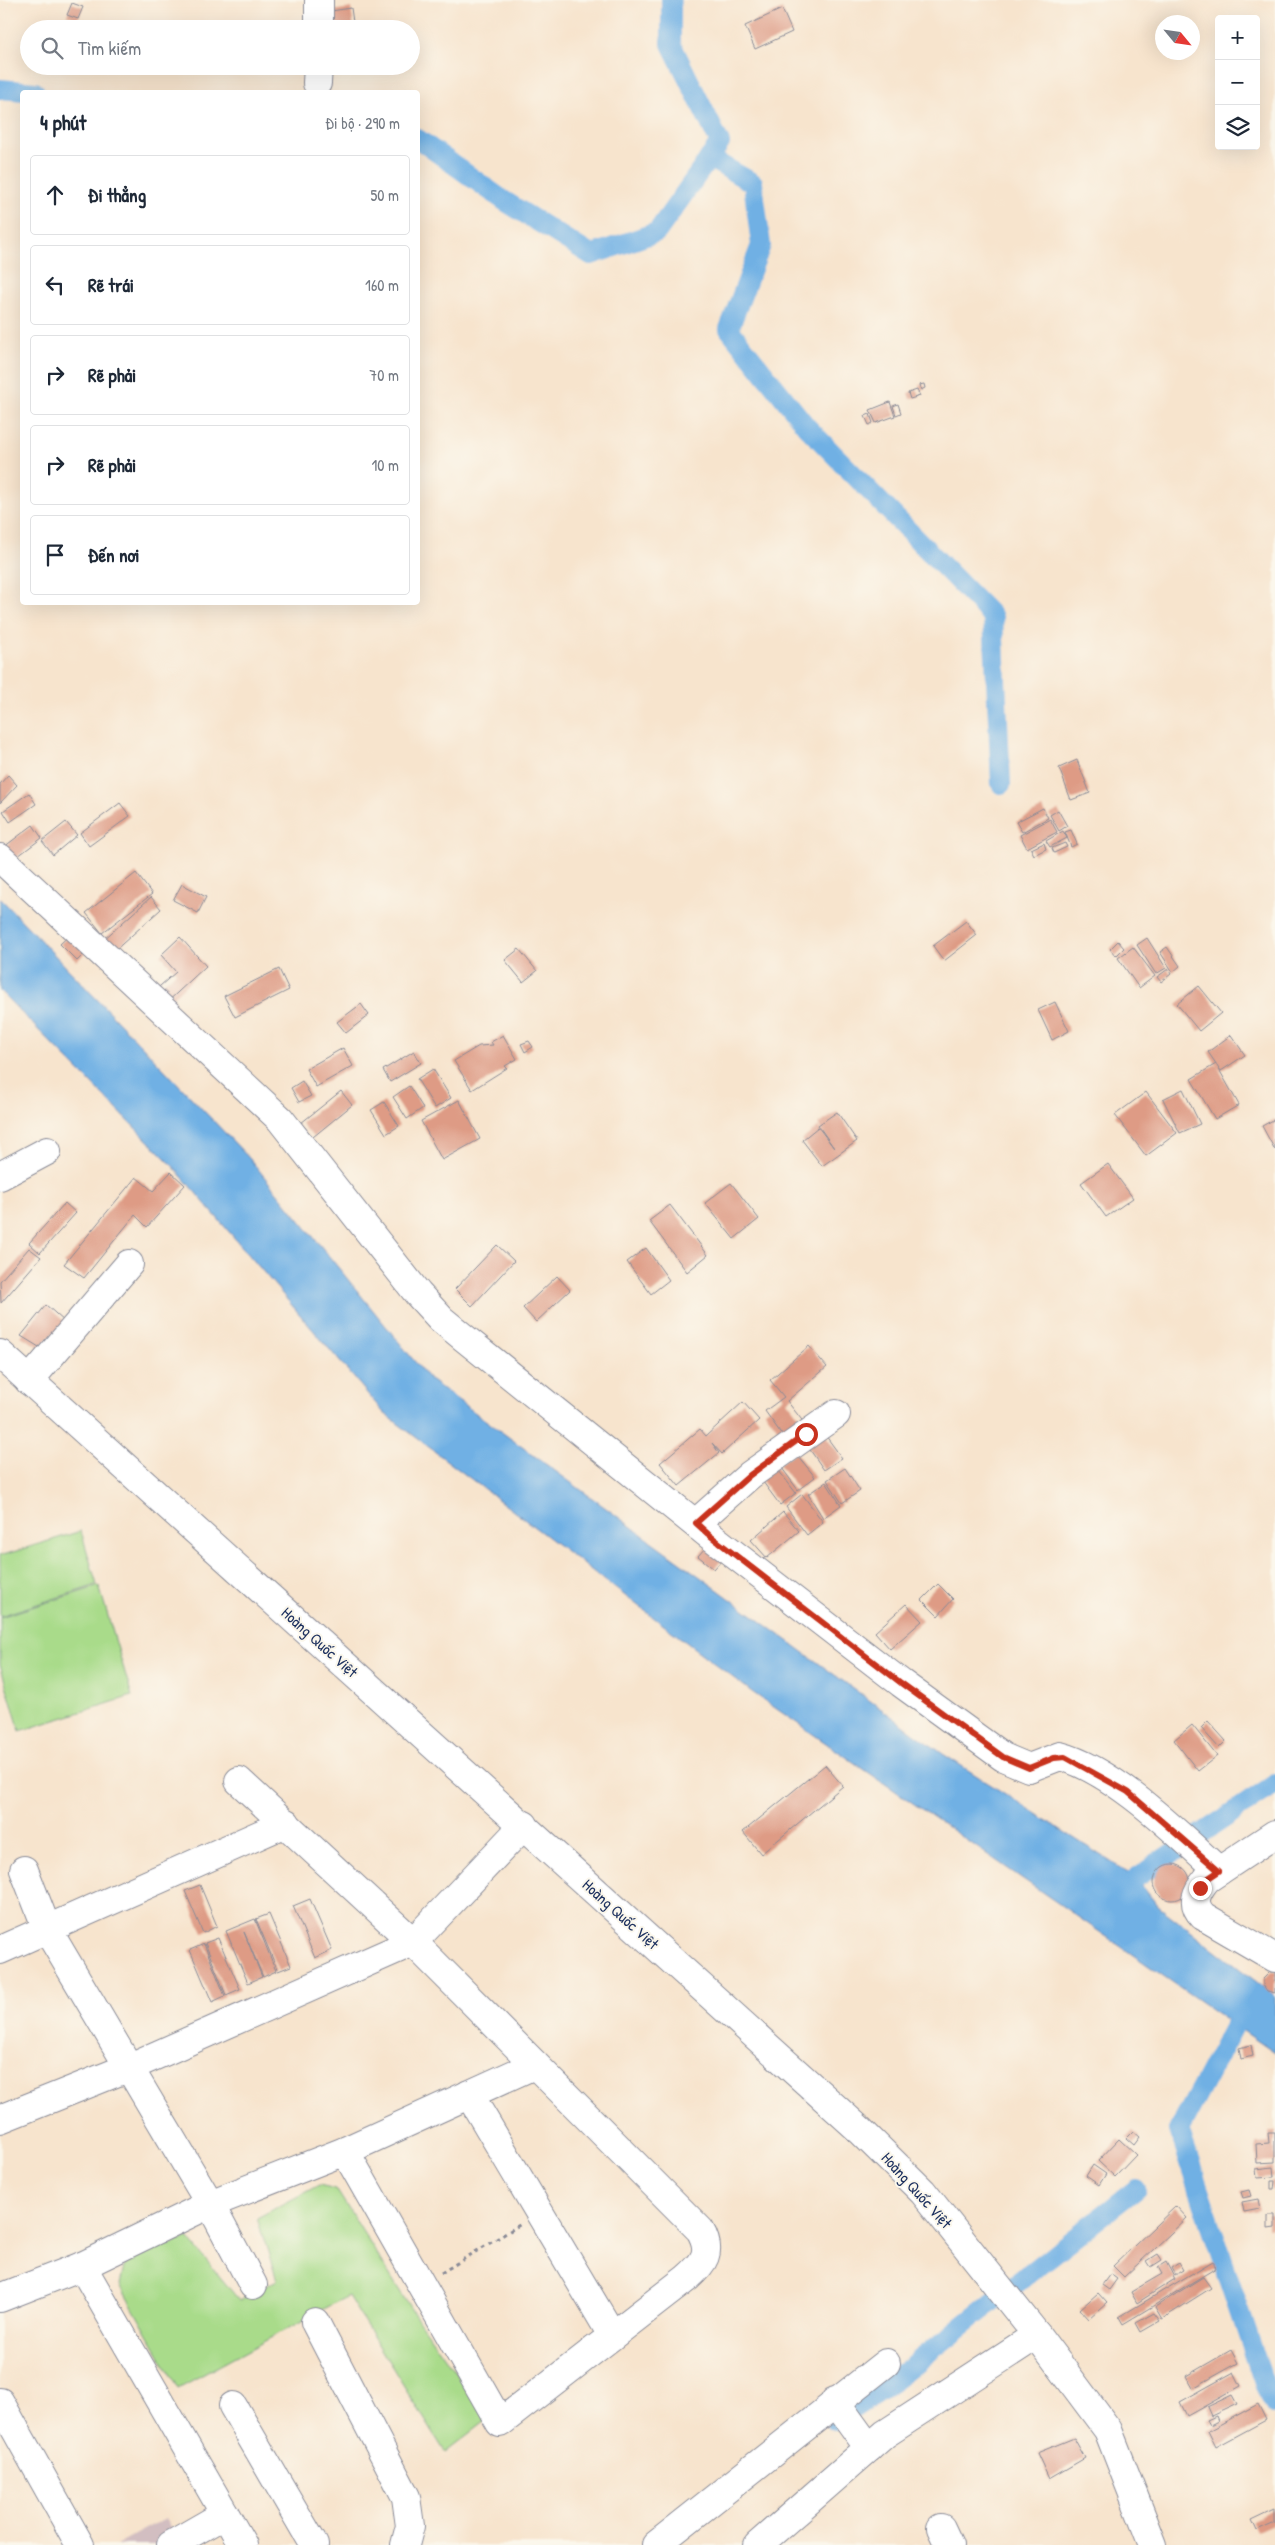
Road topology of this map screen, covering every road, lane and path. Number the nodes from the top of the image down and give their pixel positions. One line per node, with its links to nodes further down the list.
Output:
1 (318, 0): 2 (street)
2 (319, 20)
3 (0, 858): 10 (street)
4 (48, 1151): 5 (street)
5 (0, 1176)
6 (130, 1264): 8 (street)
7 (0, 1354): 8 (street, Hoàng Quốc Việt)
8 (29, 1381): 13 (street, Hoàng Quốc Việt)
9 (836, 1414): 10 (street)
10 (696, 1523): 16 (street)
11 (239, 1780): 12 (street)
12 (286, 1823): 17 (street); 18 (street)
13 (524, 1825): 18 (street); 33 (street, Hoàng Quốc Việt)
14 (1275, 1834): 16 (street)
15 (24, 1870): 17 (street)
16 (1219, 1871): 20 (street)
17 (47, 1929): 19 (street); 22 (street)
18 (413, 1942): 21 (street); 22 (street)
19 (0, 1950)
20 (1275, 1958)
21 (534, 2065): 23 (street); 34 (street)
22 (130, 2067): 24 (street); 26 (street)
23 (469, 2094): 25 (street); 34 (street)
24 (0, 2118)
25 (345, 2151): 26 (street); 34 (street)
26 (210, 2204): 28 (street); 30 (street)
27 (526, 2221): 29 (path)
28 (82, 2266): 31 (street); 40 (street)
29 (433, 2277)
30 (253, 2285)
31 (0, 2298)
32 (315, 2322): 45 (street)
33 (1032, 2330): 39 (street); 48 (street, Hoàng Quốc Việt)
34 (612, 2335)
35 (886, 2363): 37 (street)
36 (0, 2402): 41 (street)
37 (837, 2405): 39 (street); 46 (street)
38 (233, 2406): 44 (street)
39 (868, 2446): 47 (street)
40 (225, 2514): 42 (street); 43 (street)
41 (80, 2545)
42 (171, 2545)
43 (243, 2545)
44 (314, 2545)
45 (406, 2545)
46 (656, 2545)
47 (758, 2545)
48 (1153, 2545)

